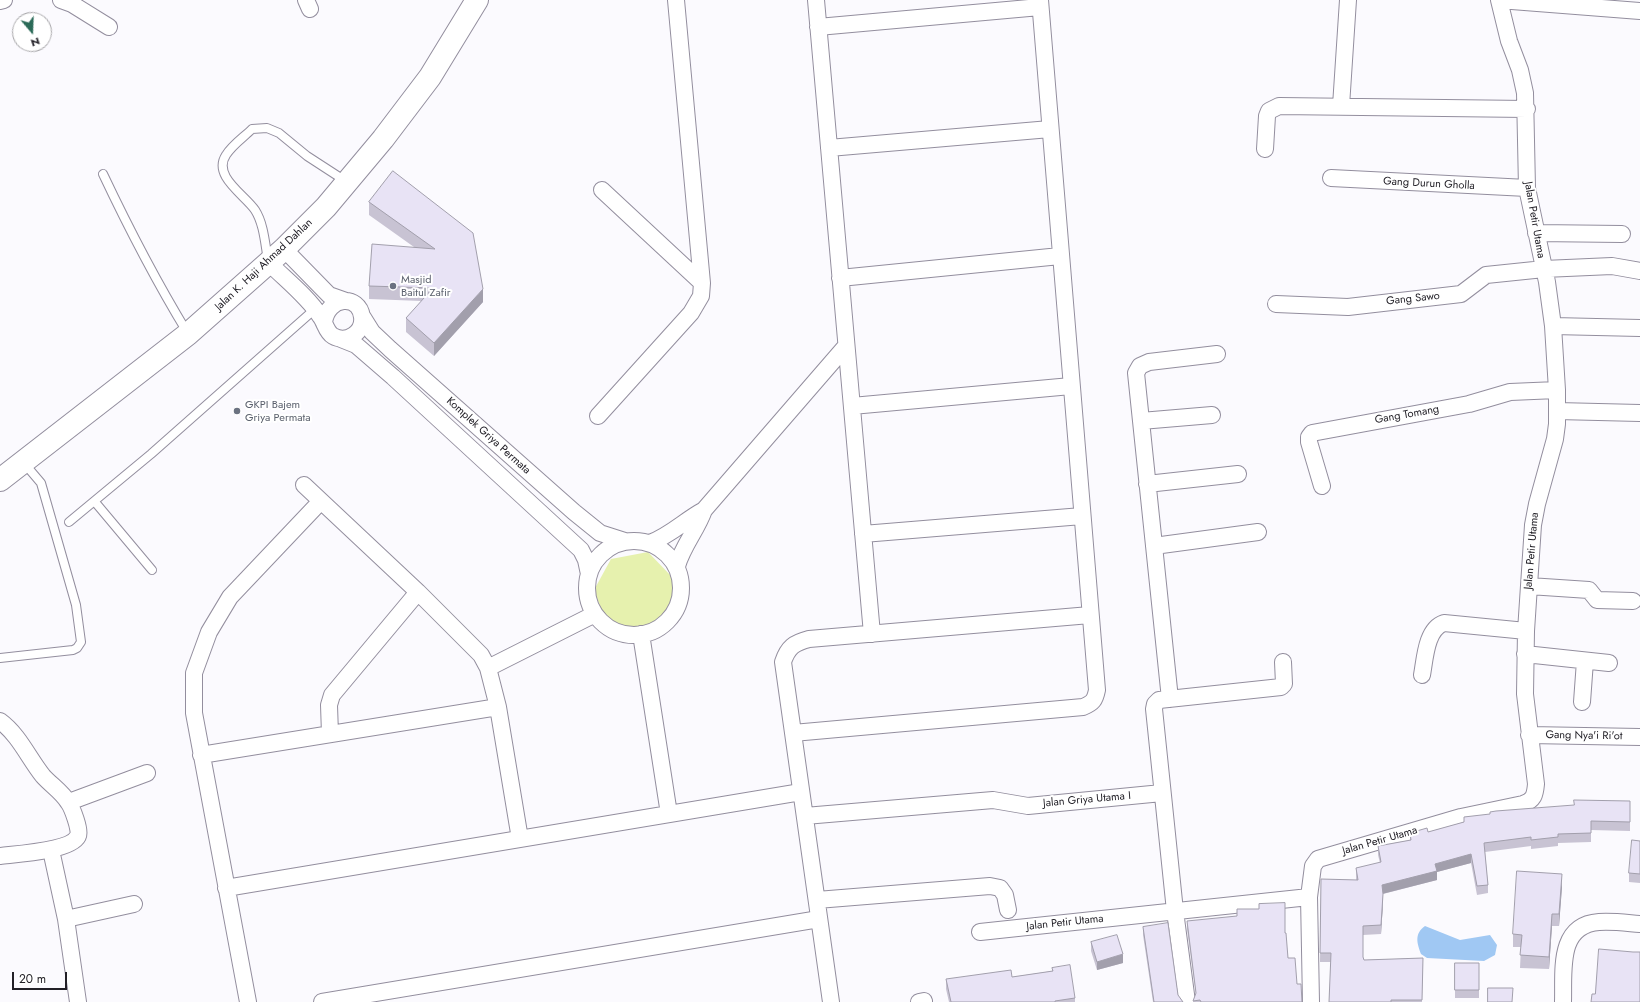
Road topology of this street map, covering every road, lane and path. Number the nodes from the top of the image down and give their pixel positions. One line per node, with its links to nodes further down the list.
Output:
1 (4, 0): 8 (street)
2 (61, 0): 11 (street)
3 (477, 0): 20 (main road, Jalan K. Haji Ahmad Dahlan)
4 (676, 0): 30 (street)
5 (816, 0): 12 (street)
6 (1348, 0): 13 (street)
7 (1499, 0): 10 (street); 14 (street, Jalan Petir Utama)
8 (0, 1)
9 (1040, 3): 12 (street); 15 (street)
10 (1640, 11)
11 (109, 27)
12 (818, 27): 16 (street)
13 (1341, 106): 14 (street); 17 (street)
14 (1527, 109): 21 (street, Jalan Petir Utama)
15 (1050, 129): 16 (street); 25 (street)
16 (829, 148): 29 (street)
17 (1265, 149)
18 (103, 174): 38 (lane)
19 (1331, 178): 21 (street, Gang Durun Gholla)
20 (347, 182): 26 (main road, Jalan K. Haji Ahmad Dahlan); 26 (lane)
21 (1526, 188): 23 (street, Jalan Petir Utama)
22 (602, 190): 30 (street)
23 (1536, 233): 24 (street); 27 (street, Jalan Petir Utama)
24 (1622, 234)
25 (1060, 256): 29 (street); 42 (street)
26 (279, 259): 31 (street); 34 (street); 38 (main road, Jalan K. Haji Ahmad Dahlan)
27 (1544, 269): 28 (street, Gang Sawo); 33 (street, Gang Sawo); 36 (street, Jalan Petir Utama)
28 (1640, 271)
29 (840, 278): 40 (street)
30 (702, 283): 48 (street)
31 (329, 295): 32 (street); 34 (street)
32 (346, 301): 34 (street); 35 (street)
33 (1276, 304)
34 (319, 316): 39 (street); 57 (lane)
35 (362, 316): 39 (street); 59 (street, Komplek Griya Permata)
36 (1553, 326): 37 (street); 43 (street, Jalan Petir Utama)
37 (1640, 328)
38 (188, 334): 50 (main road, Jalan K. Haji Ahmad Dahlan)
39 (341, 339): 62 (street, Komplek Griya Permata)
40 (846, 346): 44 (street); 58 (street)
41 (1217, 354): 49 (street)
42 (1071, 386): 44 (street); 60 (street)
43 (1557, 390): 45 (street, Jalan Petir Utama); 55 (street, Gang Tomang)
44 (852, 406): 64 (street)
45 (1557, 411): 46 (street); 71 (street, Jalan Petir Utama)
46 (1640, 413)
47 (1212, 415): 49 (street)
48 (598, 416)
49 (1141, 421): 53 (street)
50 (24, 463): 52 (main road, Jalan K. Haji Ahmad Dahlan); 80 (lane)
51 (1238, 474): 53 (street)
52 (0, 480)
53 (1147, 484): 67 (street)
54 (304, 485): 56 (street)
55 (1322, 486)
56 (321, 501): 72 (street); 94 (street)
57 (95, 502): 61 (lane); 69 (lane)
58 (704, 510): 66 (street); 68 (street)
59 (574, 512): 62 (street); 65 (street, Komplek Griya Permata)
60 (1082, 516): 64 (street); 75 (street)
61 (69, 522)
62 (559, 529): 70 (street, Komplek Griya Permata)
63 (1258, 532): 67 (street)
64 (863, 534): 78 (street)
65 (625, 541): 66 (street); 70 (street)
66 (650, 543): 68 (street)
67 (1154, 546): 86 (street)
68 (677, 566): 77 (street)
69 (152, 570)
70 (588, 574): 74 (street)
71 (1529, 586): 73 (street); 76 (street, Jalan Petir Utama)
72 (418, 592): 84 (street); 91 (street)
73 (1633, 601)
74 (594, 614): 77 (street); 84 (street)
75 (1090, 615): 78 (street); 90 (street)
76 (1526, 631): 79 (street, Jalan Petir Utama); 85 (street)
77 (641, 634): 99 (street)
78 (872, 634): 90 (street)
79 (1525, 654): 81 (street); 92 (street, Jalan Petir Utama)
80 (0, 658)
81 (1585, 661): 83 (street); 87 (street)
82 (1283, 662): 86 (street)
83 (1609, 663)
84 (488, 668): 88 (street)
85 (1422, 675)
86 (1170, 699): 97 (street)
87 (1582, 702)
88 (498, 707): 91 (street); 101 (street)
89 (0, 721): 98 (street)
90 (793, 732): 96 (street)
91 (330, 734): 94 (street)
92 (1529, 735): 93 (street, Gang Nya'i Ri'ot); 105 (street, Jalan Petir Utama)
93 (1640, 737)
94 (201, 755): 104 (street)
95 (147, 773): 98 (street)
96 (801, 792): 99 (street); 100 (street)
97 (1162, 793): 100 (street, Jalan Griya Utama I); 109 (street)
98 (69, 802): 102 (street)
99 (669, 814): 101 (street)
100 (805, 816): 106 (street)
101 (520, 839): 104 (street)
102 (51, 850): 103 (street); 110 (street)
103 (0, 856)
104 (226, 888): 115 (street)
105 (1309, 897): 109 (street, Jalan Petir Utama); 119 (street, Jalan Petir Utama)
106 (817, 900): 108 (street); 111 (street)
107 (134, 904): 110 (street)
108 (1008, 910)
109 (1175, 911): 113 (street, Jalan Petir Utama); 118 (street)
110 (66, 919): 114 (street)
111 (819, 919): 116 (street); 117 (street)
112 (1640, 924): 120 (street)
113 (980, 932)
114 (78, 1002)
115 (248, 1002)
116 (322, 1002)
117 (831, 1002)
118 (1187, 1002)
119 (1311, 1002)
120 (1563, 1002)

